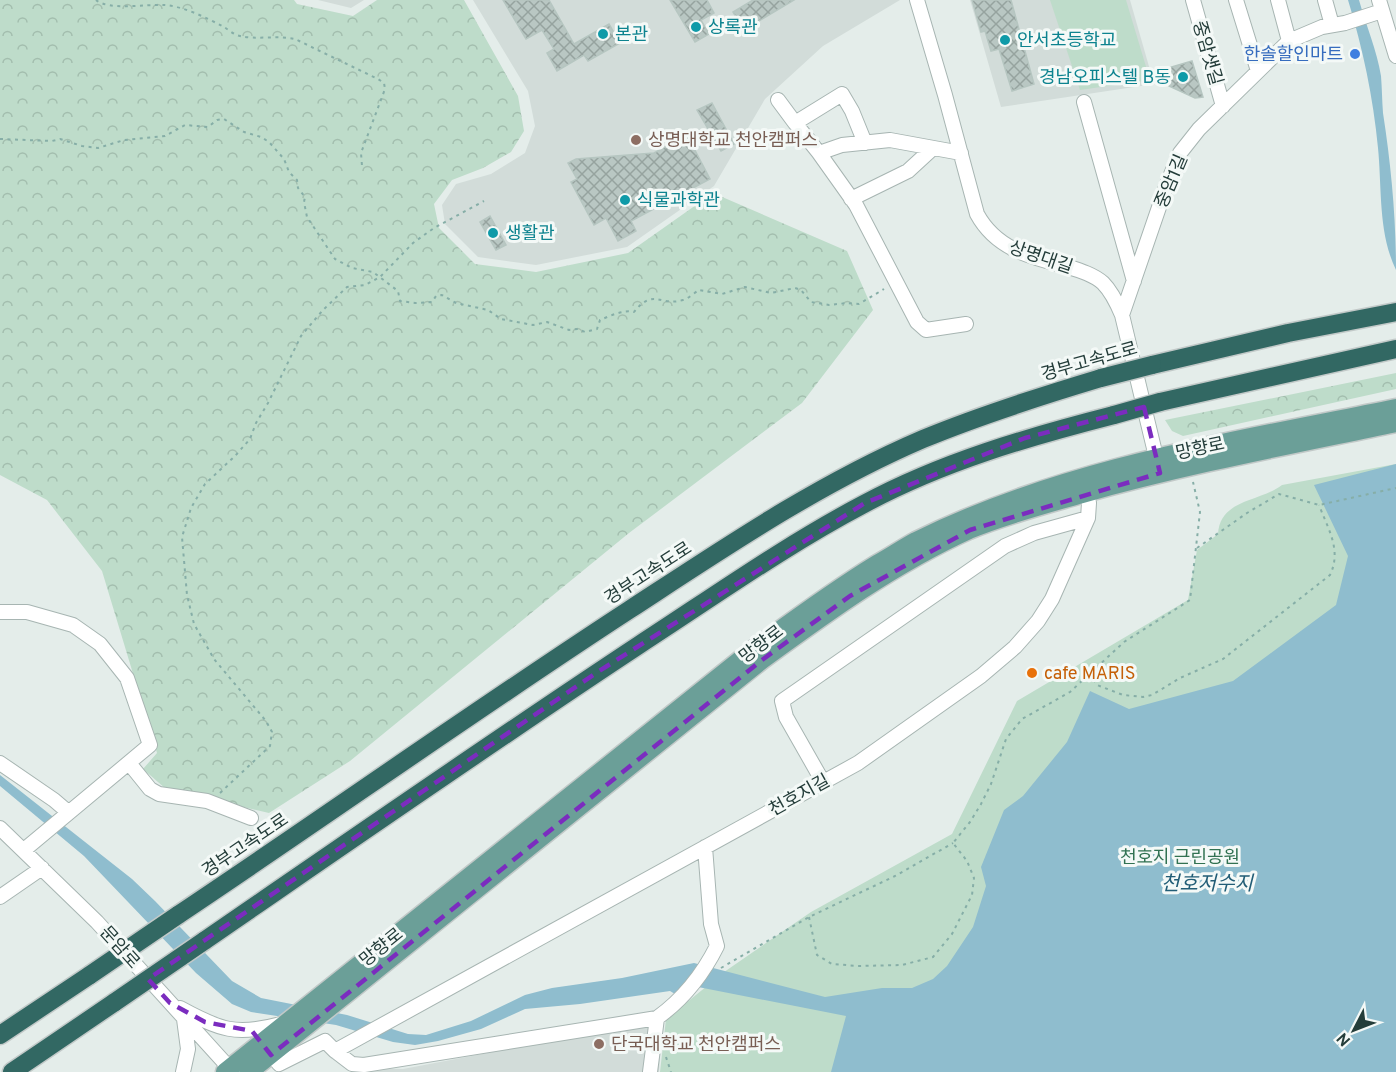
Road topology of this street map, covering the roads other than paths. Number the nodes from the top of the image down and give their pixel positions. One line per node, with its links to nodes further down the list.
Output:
1 (917, 0): 18 (street, 상명대길)
2 (1193, 0): 13 (street, 중암샛길)
3 (1236, 0): 10 (street)
4 (1278, 0): 8 (street)
5 (1325, 0): 7 (street)
6 (1377, 9): 7 (street, 중암1길); 9 (street)
7 (1338, 24): 8 (street, 중암1길)
8 (1289, 41): 10 (street, 중암1길)
9 (1396, 57)
10 (1258, 71): 13 (street, 중암1길)
11 (778, 100): 14 (street)
12 (1084, 102): 20 (street)
13 (1223, 106): 20 (street, 중암1길)
14 (795, 123): 15 (street); 17 (street)
15 (865, 142): 16 (street); 17 (street)
16 (933, 148): 18 (street); 19 (street)
17 (819, 153): 19 (street)
18 (961, 153): 22 (street, 상명대길)
19 (851, 199): 23 (street)
20 (1134, 281): 22 (street, 중암1길)
21 (1394, 312): 45 (highway, 경부고속도로, bridge)
22 (1122, 315): 27 (street, 상명대길)
23 (966, 324)
24 (1396, 349): 49 (highway, bridge)
25 (1396, 408): 27 (main road, 망향로)
26 (1396, 423): 27 (main road, 망향로)
27 (1158, 465): 28 (main road, 망향로)
28 (1085, 486): 29 (street, 천호지길); 44 (main road, 망향로); 44 (main road, 망향로)
29 (1089, 518): 33 (street, 천호지길); 33 (street)
30 (0, 612): 32 (street)
31 (0, 763): 34 (street)
32 (129, 763): 34 (street); 35 (street)
33 (823, 782): 37 (street, 천호지길)
34 (64, 816): 38 (street)
35 (251, 818)
36 (0, 828): 38 (street, 문암로)
37 (705, 847): 42 (street); 46 (street, 천호지길)
38 (24, 850): 39 (street, 문암로)
39 (42, 868): 40 (street); 41 (street, 문암로)
40 (0, 897)
41 (170, 1003): 43 (street, 문암로); 44 (street)
42 (657, 1018): 46 (street); 52 (street)
43 (184, 1019): 48 (street, 문암로); 50 (street)
44 (283, 1028): 47 (main road, 망향로)
45 (0, 1035)
46 (340, 1048): 47 (street)
47 (266, 1049): 48 (main road, 망향로); 51 (main road, 망향로)
48 (229, 1071)
49 (12, 1072)
50 (183, 1072)
51 (249, 1072)
52 (650, 1072)

